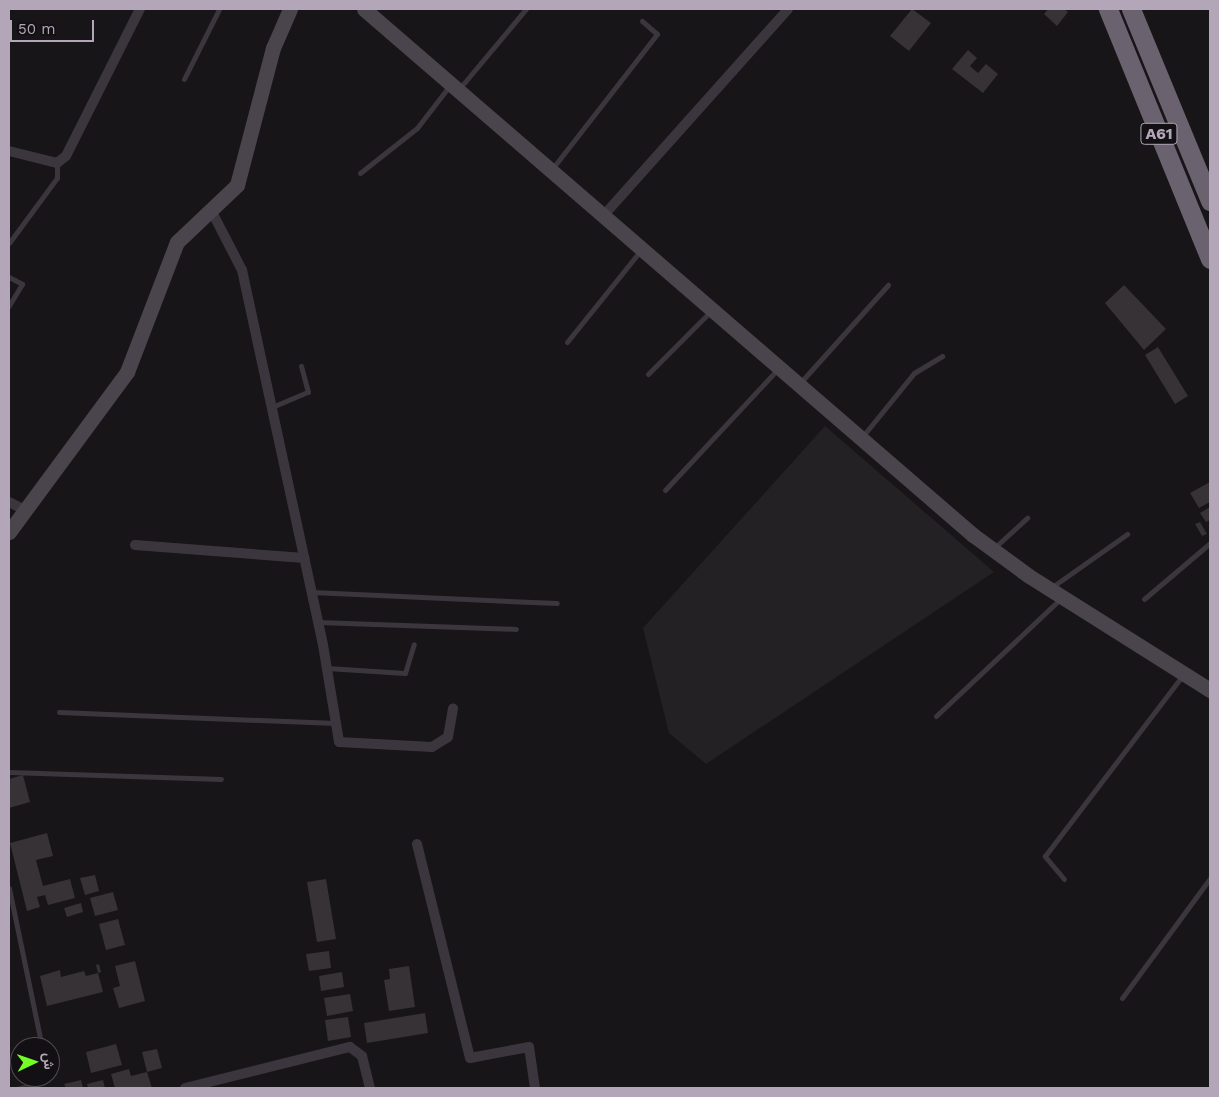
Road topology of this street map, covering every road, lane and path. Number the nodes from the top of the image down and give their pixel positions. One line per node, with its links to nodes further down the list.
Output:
1 (140, 9): 13 (street)
2 (219, 9): 10 (lane)
3 (290, 9): 17 (street)
4 (364, 9): 11 (street)
5 (526, 9): 11 (lane)
6 (788, 9): 18 (street)
7 (1108, 9): 22 (highway, A61)
8 (1131, 9): 16 (highway, A61)
9 (642, 21): 14 (lane)
10 (184, 79)
11 (456, 86): 14 (street); 15 (lane)
12 (9, 151): 13 (street)
13 (57, 164): 19 (lane)
14 (552, 169): 18 (street)
15 (360, 173)
16 (1210, 202)
17 (211, 210): 33 (street); 37 (street)
18 (604, 215): 21 (street)
19 (10, 235): 20 (lane)
20 (9, 243)
21 (642, 248): 26 (street); 27 (lane)
22 (1210, 259)
23 (9, 277): 25 (lane)
24 (888, 285): 32 (lane)
25 (9, 306)
26 (713, 309): 30 (street); 31 (lane)
27 (567, 342)
28 (942, 356): 34 (lane)
29 (302, 366): 33 (lane)
30 (780, 367): 32 (street); 35 (lane)
31 (648, 374)
32 (799, 383): 34 (street)
33 (272, 407): 44 (street)
34 (862, 438): 43 (street)
35 (665, 490)
36 (9, 502): 37 (street)
37 (25, 510): 39 (street)
38 (1027, 518): 43 (lane)
39 (9, 532)
40 (1127, 534): 45 (lane)
41 (1210, 542): 48 (lane)
42 (135, 545): 44 (street)
43 (993, 550): 45 (street)
44 (305, 558): 46 (street)
45 (1049, 589): 47 (street)
46 (312, 592): 49 (lane); 50 (street)
47 (1062, 597): 54 (street); 58 (lane)
48 (1144, 599)
49 (557, 603)
50 (318, 622): 51 (lane); 53 (street)
51 (516, 629)
52 (414, 644): 53 (lane)
53 (327, 668): 59 (street)
54 (1184, 673): 55 (street); 64 (lane)
55 (1210, 690)
56 (453, 708): 59 (street)
57 (59, 712): 59 (lane)
58 (936, 716)
59 (336, 723)
60 (9, 772): 61 (lane)
61 (221, 779)
62 (417, 844): 70 (street)
63 (1210, 878): 66 (lane)
64 (1064, 879)
65 (9, 888): 67 (lane)
66 (1122, 998)
67 (40, 1037)
68 (185, 1088): 69 (street)
69 (370, 1088)
70 (535, 1088)

